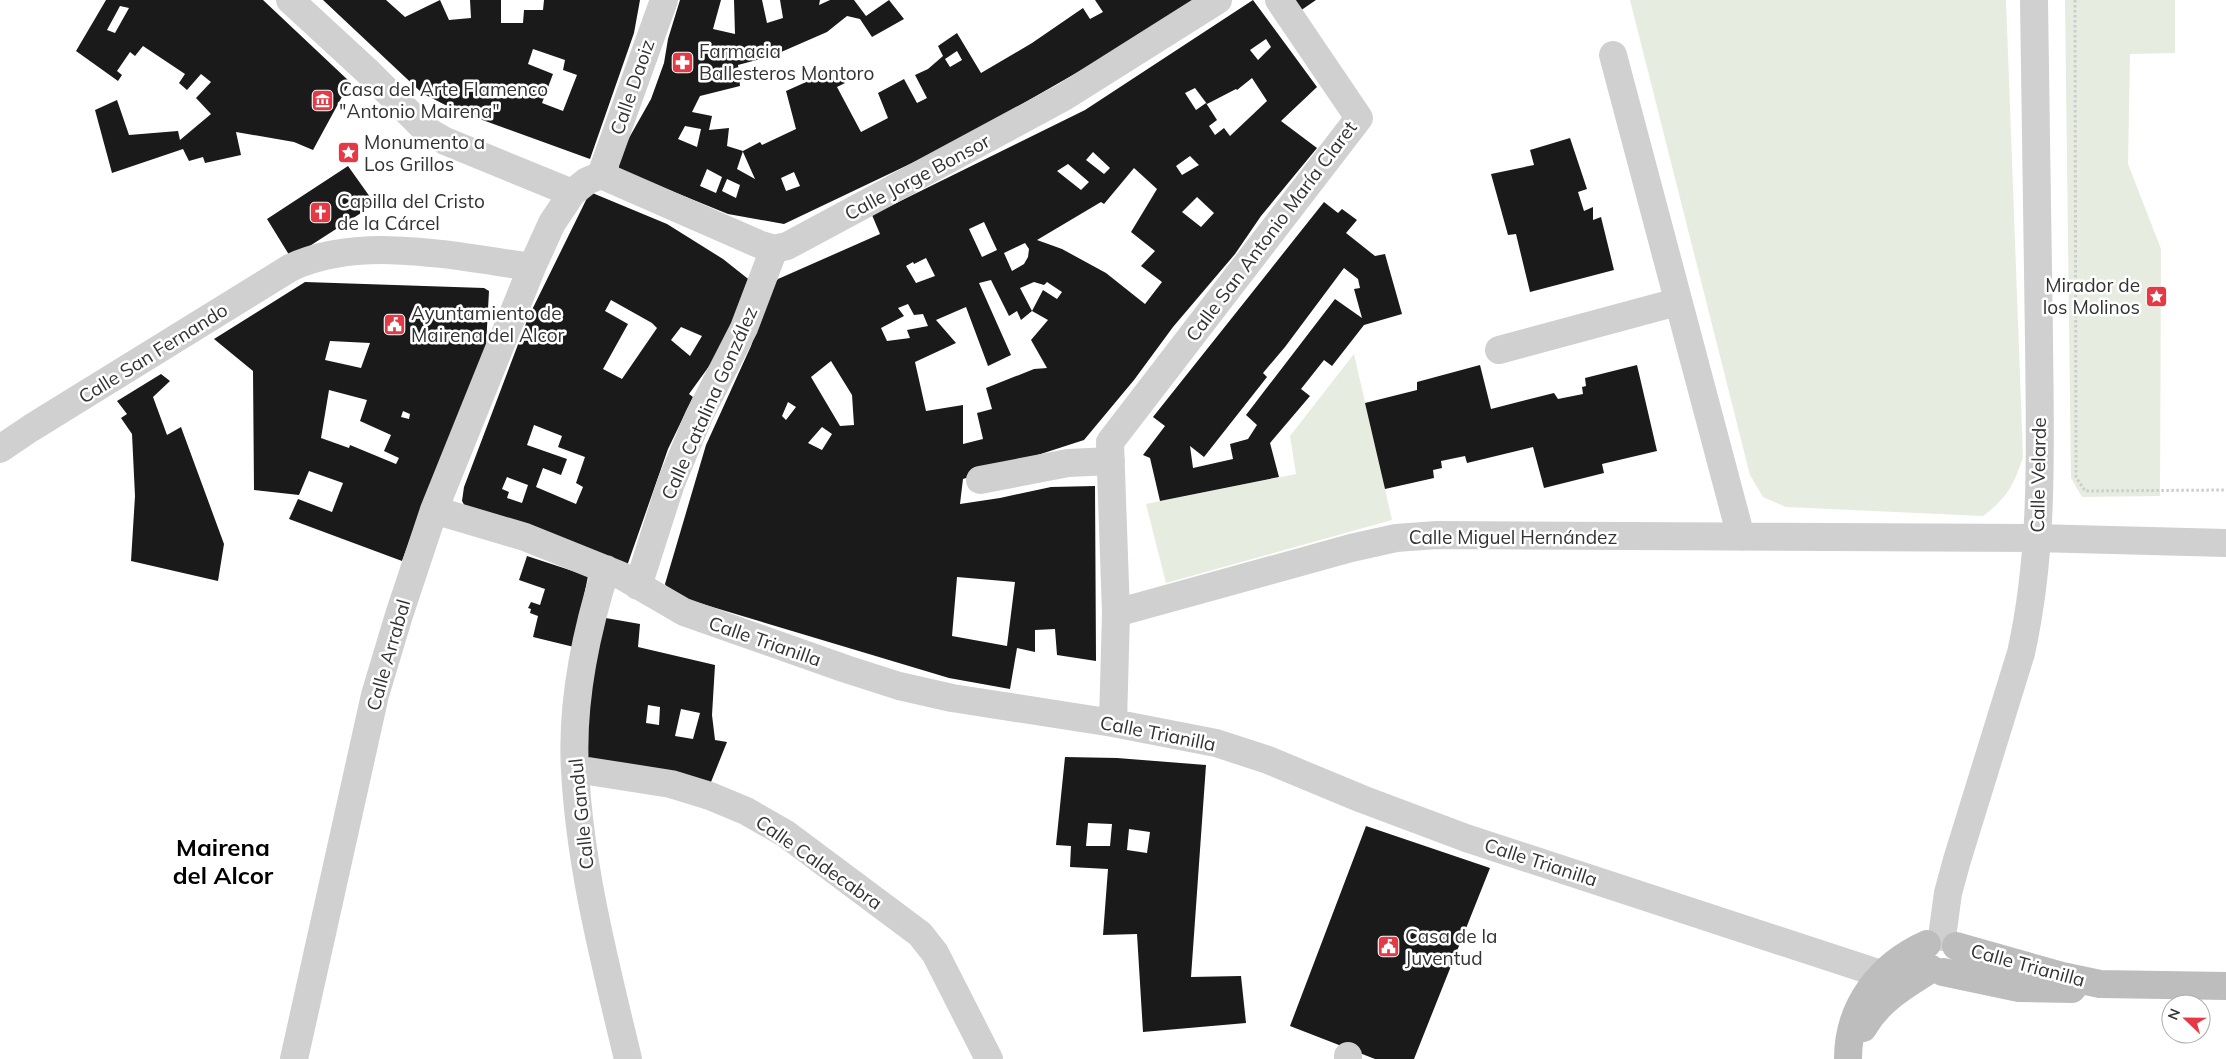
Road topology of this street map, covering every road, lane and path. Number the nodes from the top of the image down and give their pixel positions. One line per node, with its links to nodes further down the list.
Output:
1 (290, 0): 9 (street)
2 (664, 0): 8 (street, Calle Daoiz)
3 (1218, 0): 10 (street, Calle Jorge Bonsor)
4 (1279, 0): 15 (street, Calle San Antonio María Claret)
5 (2034, 0): 20 (street, Calle Velarde)
6 (2075, 0): 17 (path)
7 (1613, 55): 12 (street)
8 (601, 175): 9 (street); 10 (street)
9 (572, 193): 11 (street, Calle Arrabal)
10 (774, 249): 23 (street, Calle Catalina González)
11 (532, 267): 14 (street, Calle San Fernando); 18 (street, Calle Arrabal)
12 (1677, 302): 13 (street); 19 (street)
13 (1499, 350)
14 (0, 449)
15 (1111, 461): 16 (street); 24 (street, Calle San Antonio María Claret)
16 (980, 480)
17 (2226, 490)
18 (434, 510): 22 (street, Calle Trianilla); 30 (street, Calle Arrabal)
19 (1741, 537): 20 (street, Calle Miguel Hernández); 24 (street, Calle Miguel Hernández)
20 (2036, 538): 21 (street, Calle Miguel Hernández); 27 (street, Calle Velarde)
21 (2226, 543)
22 (606, 569): 23 (street, Calle Trianilla); 26 (street, Calle Gandul)
23 (638, 586): 25 (street, Calle Trianilla)
24 (1116, 613): 25 (street, Calle San Antonio María Claret)
25 (1113, 723): 28 (street, Calle Trianilla)
26 (575, 768): 31 (street, Calle Gandul); 32 (street, Calle Caldecabra)
27 (1940, 954): 28 (street); 29 (street, Calle Trianilla); 33 (street)
28 (1881, 974): 33 (street)
29 (2226, 986)
30 (294, 1059)
31 (628, 1059)
32 (989, 1059)
33 (1849, 1059)

